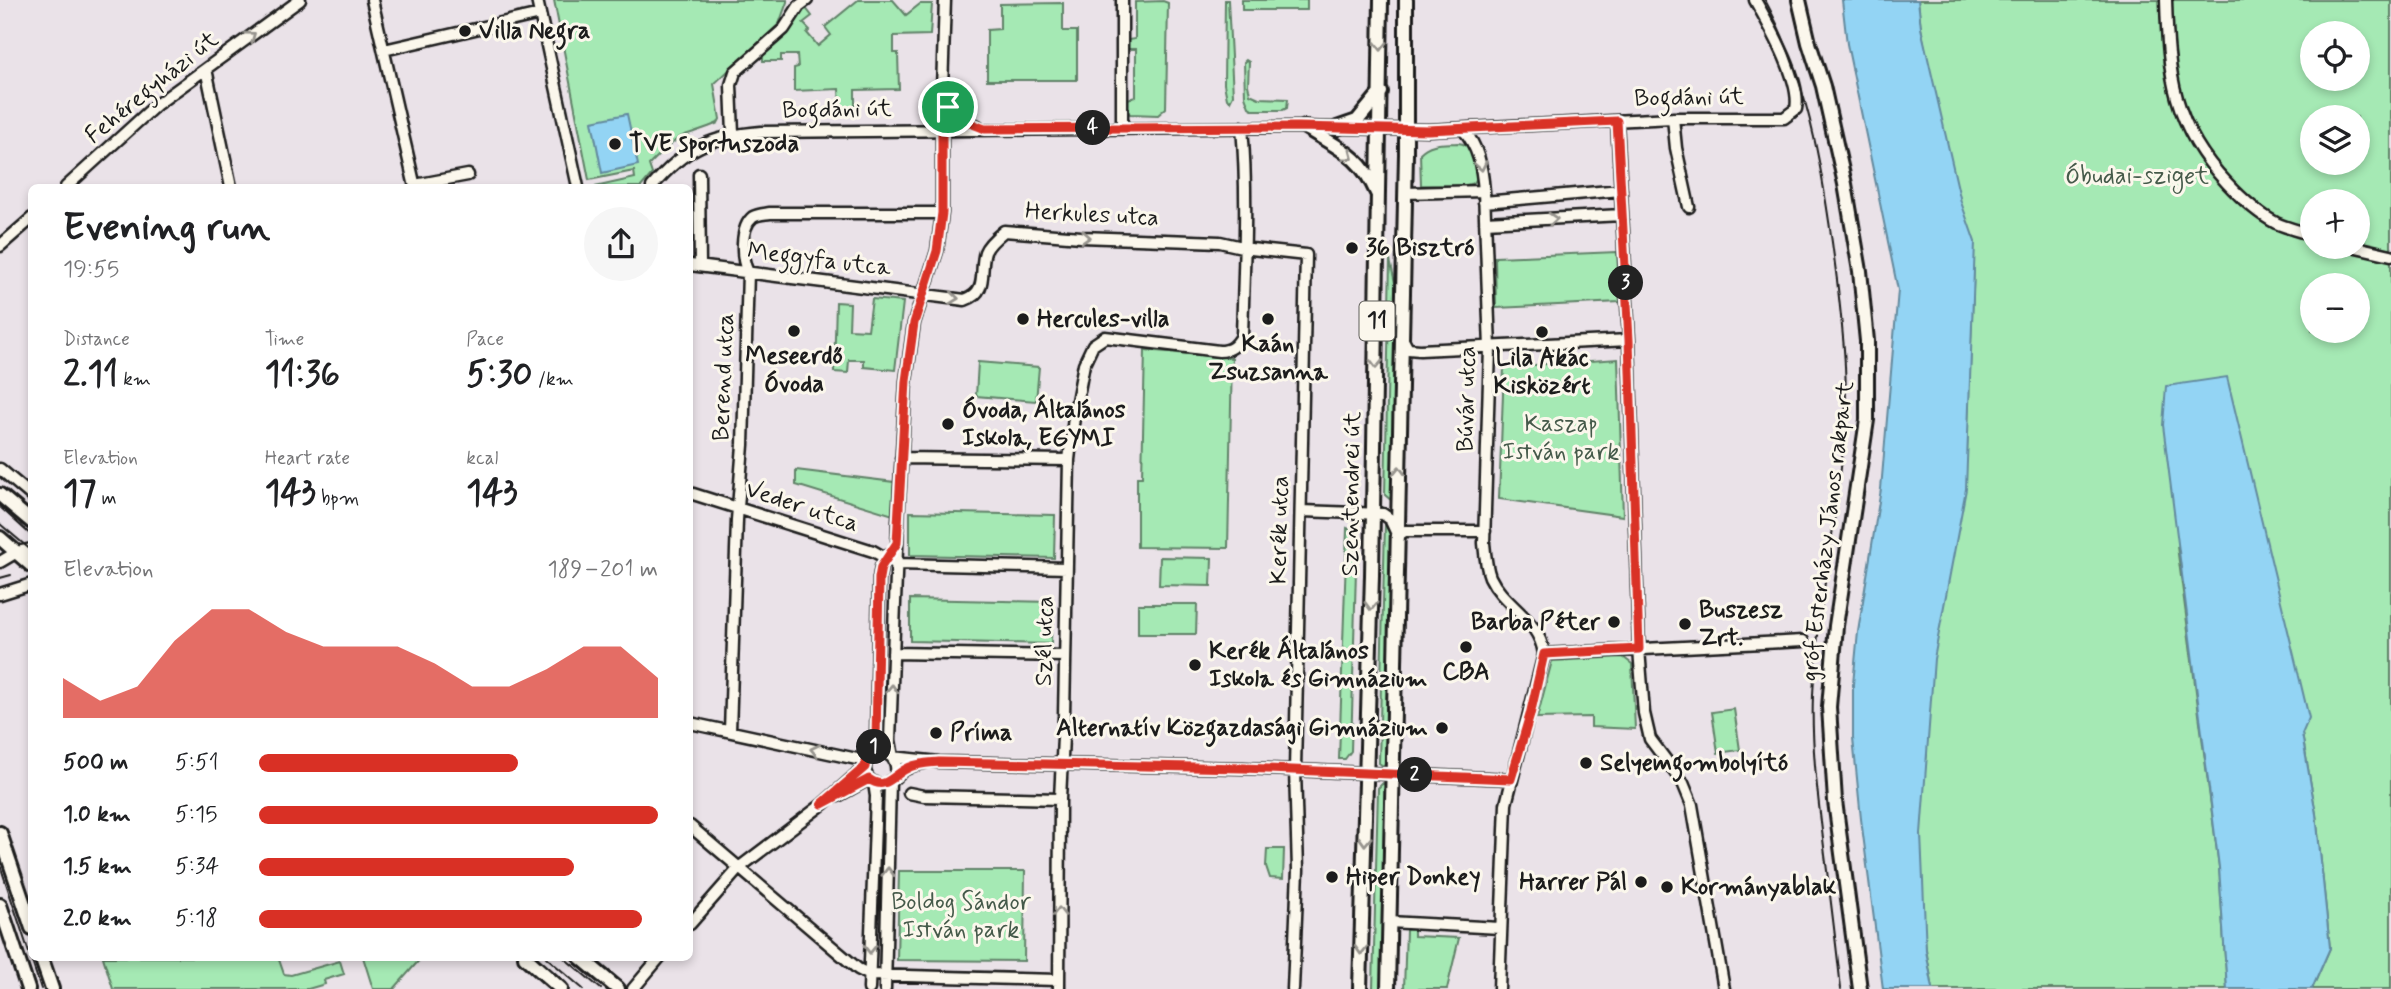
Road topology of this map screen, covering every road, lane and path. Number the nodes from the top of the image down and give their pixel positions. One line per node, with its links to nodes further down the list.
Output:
1 (300, 0): 14 (street, Fehéregyházi út, one-way to 1)
2 (372, 0): 13 (street)
3 (537, 0): 12 (street)
4 (945, 0): 15 (street)
5 (1122, 0): 21 (street)
6 (1381, 0): 16 (main road, Szentendrei út / 11, one-way to 16)
7 (1406, 0): 27 (main road, Szentendrei út / 11)
8 (1755, 0): 17 (street, Bogdáni út)
9 (1799, 0): 128 (main road, gróf Esterházy János rakpart)
10 (2166, 0): 46 (street)
11 (802, 2): 28 (street)
12 (540, 14): 13 (street); 35 (street)
13 (384, 50): 33 (street)
14 (206, 69): 31 (street, Fehéregyházi út); 32 (street)
15 (942, 89): 23 (street); 24 (street, Bogdáni út)
16 (1381, 92): 22 (main road); 26 (main road, Szentendrei út / 11)
17 (1673, 118): 18 (street, Bogdáni út); 41 (street)
18 (1617, 121): 25 (street, Bogdáni út); 37 (street)
19 (1242, 127): 20 (street, Bogdáni út); 21 (street, Bogdáni út); 48 (street)
20 (1305, 127): 22 (street, Bogdáni út); 40 (main road, one-way to 40)
21 (1122, 128): 24 (street, Bogdáni út)
22 (1337, 128): 26 (street, Bogdáni út)
23 (942, 129): 24 (street, Bogdáni út); 28 (street, Bogdáni út); 42 (street)
24 (985, 129)
25 (1464, 129): 27 (street, Bogdáni út); 39 (street, Búvár utca, one-way to 39)
26 (1381, 130): 27 (street, Bogdáni út); 40 (main road, Szentendrei út / 11)
27 (1406, 131): 38 (main road, Szentendrei út / 11)
28 (733, 134): 36 (street, Bogdáni út)
29 (699, 174): 51 (street)
30 (468, 175): 34 (street)
31 (69, 184)
32 (230, 184)
33 (415, 184)
34 (425, 184)
35 (577, 184)
36 (655, 184)
37 (1621, 191): 39 (street); 43 (street)
38 (1405, 193): 39 (street); 55 (main road, Szentendrei út / 11)
39 (1484, 197): 45 (street, Búvár utca)
40 (1379, 198): 66 (main road, Szentendrei út / 11, one-way to 66)
41 (1689, 207)
42 (942, 213): 52 (street, Berend utca); 54 (street)
43 (1622, 215): 45 (street, one-way to 43); 56 (street)
44 (28, 222): 47 (street)
45 (1485, 222): 57 (street, Búvár utca)
46 (2300, 231)
47 (0, 246)
48 (1245, 248): 53 (street, Herkules utca, one-way to 48); 59 (street, Szél utca); 65 (street, Kerék utca)
49 (2370, 250): 50 (street)
50 (2391, 255)
51 (695, 266): 52 (street, Meggyfa utca)
52 (748, 272): 54 (street, Meggyfa utca); 64 (street, Berend utca)
53 (980, 290): 54 (street, Meggyfa utca, one-way to 53)
54 (924, 294): 58 (street)
55 (1401, 336): 57 (street); 70 (main road, Szentendrei út / 11, one-way to 55)
56 (1629, 340): 57 (street); 82 (street)
57 (1490, 348): 68 (street, Búvár utca)
58 (901, 458): 59 (street); 71 (street)
59 (1069, 460): 78 (street, Szél utca)
60 (0, 469): 61 (street)
61 (28, 493)
62 (0, 495): 67 (main road)
63 (693, 495): 64 (street, Veder utca)
64 (738, 508): 74 (street, Veder utca); 87 (street, Berend utca)
65 (1302, 511): 66 (street); 92 (street, Kerék utca)
66 (1373, 513): 70 (street); 93 (main road, Szentendrei út / 11, one-way to 93)
67 (28, 519)
68 (1485, 531): 70 (street); 84 (street, Búvár utca)
69 (0, 538): 73 (main road)
70 (1398, 539): 94 (main road, Szentendrei út / 11)
71 (897, 543): 74 (street); 77 (street)
72 (28, 549): 73 (street)
73 (17, 552): 75 (street); 76 (main road)
74 (886, 558): 77 (street, Veder utca); 89 (street)
75 (0, 562)
76 (28, 562)
77 (896, 564): 78 (street, Veder utca); 83 (street)
78 (1067, 568): 85 (street, Szél utca)
79 (28, 585): 80 (street)
80 (0, 594)
81 (1803, 641): 82 (street)
82 (1639, 649): 84 (street); 127 (street)
83 (893, 653): 85 (street); 88 (street, one-way to 83)
84 (1544, 654): 96 (street)
85 (1065, 656): 91 (street, Szél utca)
86 (693, 724): 87 (street)
87 (730, 731): 89 (street, one-way to 87)
88 (893, 757): 89 (street); 90 (street); 95 (street)
89 (868, 761): 97 (street); 100 (street)
90 (939, 762): 91 (street); 95 (street)
91 (1061, 764): 92 (street); 99 (street, Szél utca)
92 (1295, 770): 93 (street); 123 (street, Kerék utca)
93 (1367, 773): 94 (street); 124 (main road, Szentendrei út / 11, one-way to 124)
94 (1393, 774): 96 (street); 107 (main road, Szentendrei út / 11)
95 (893, 778): 97 (street); 114 (street, one-way to 95)
96 (1511, 779): 108 (street)
97 (871, 781): 100 (street); 113 (street, one-way to 113)
98 (909, 793): 99 (street)
99 (1060, 799): 115 (street, Szél utca, one-way to 99)
100 (822, 804): 103 (street)
101 (693, 828): 103 (street)
102 (0, 834): 105 (main road)
103 (740, 867): 106 (street); 113 (street)
104 (0, 905): 116 (main road)
105 (28, 916)
106 (693, 921)
107 (1389, 922): 108 (street); 125 (main road, Szentendrei út / 11)
108 (1500, 928): 126 (street)
109 (42, 961): 117 (main road)
110 (530, 961): 118 (main road)
111 (585, 961): 119 (main road)
112 (657, 961): 120 (street)
113 (870, 975): 114 (street); 121 (street)
114 (886, 976): 115 (street); 122 (street)
115 (1059, 984)
116 (28, 989)
117 (52, 989)
118 (561, 989)
119 (618, 989)
120 (633, 989)
121 (869, 989)
122 (886, 989)
123 (1293, 989)
124 (1360, 989)
125 (1388, 989)
126 (1499, 989)
127 (1724, 989)
128 (1860, 989)

